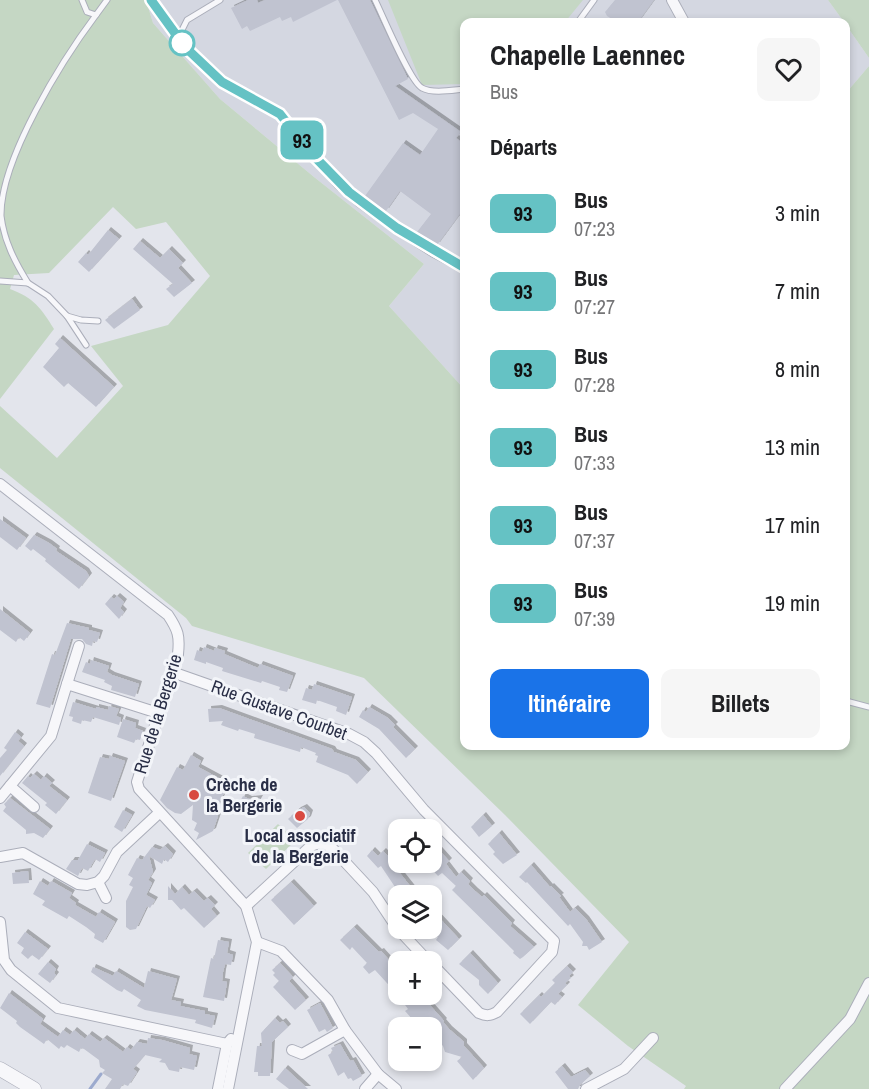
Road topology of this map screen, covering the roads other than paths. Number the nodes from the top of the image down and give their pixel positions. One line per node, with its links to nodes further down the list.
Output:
1 (82, 0): 8 (lane)
2 (107, 0): 8 (lane)
3 (151, 0): 11 (street)
4 (220, 0): 11 (lane)
5 (375, 0): 12 (lane)
6 (594, 0): 9 (lane)
7 (672, 0): 10 (street)
8 (96, 15): 15 (lane)
9 (581, 18)
10 (682, 18)
11 (178, 38): 13 (street)
12 (460, 89)
13 (460, 265)
14 (0, 281): 15 (lane)
15 (28, 283): 16 (lane)
16 (67, 316): 17 (lane); 18 (lane)
17 (98, 321)
18 (86, 345)
19 (0, 484): 21 (street, Rue de la Bergerie)
20 (79, 646): 22 (street)
21 (172, 672): 25 (street, Rue de la Bergerie); 37 (street, Rue Gustave Courbet)
22 (67, 684): 25 (street); 26 (street)
23 (850, 701): 24 (lane)
24 (869, 707)
25 (158, 713): 29 (street, Rue de la Bergerie)
26 (10, 786): 27 (street); 28 (street)
27 (0, 798)
28 (34, 807)
29 (159, 813): 31 (street); 33 (street, Rue de la Bergerie)
30 (0, 857): 31 (street)
31 (98, 882): 32 (street)
32 (106, 898)
33 (246, 906): 35 (street, Rue de la Bergerie); 36 (street, Rue Gustave Courbet)
34 (0, 922): 42 (street)
35 (258, 942): 39 (street, Rue de la Bergerie); 40 (street)
36 (419, 951)
37 (442, 974)
38 (869, 983): 52 (street)
39 (242, 1021): 42 (street, Rue de la Bergerie); 48 (street, Rue de la Bergerie)
40 (345, 1030): 43 (street); 45 (street)
41 (653, 1038): 51 (street)
42 (227, 1044): 47 (street, Rue de la Bergerie)
43 (292, 1050)
44 (0, 1069): 46 (street)
45 (378, 1074): 49 (street); 50 (street)
46 (34, 1089)
47 (218, 1089)
48 (228, 1089)
49 (365, 1089)
50 (396, 1089)
51 (586, 1089)
52 (785, 1089)

